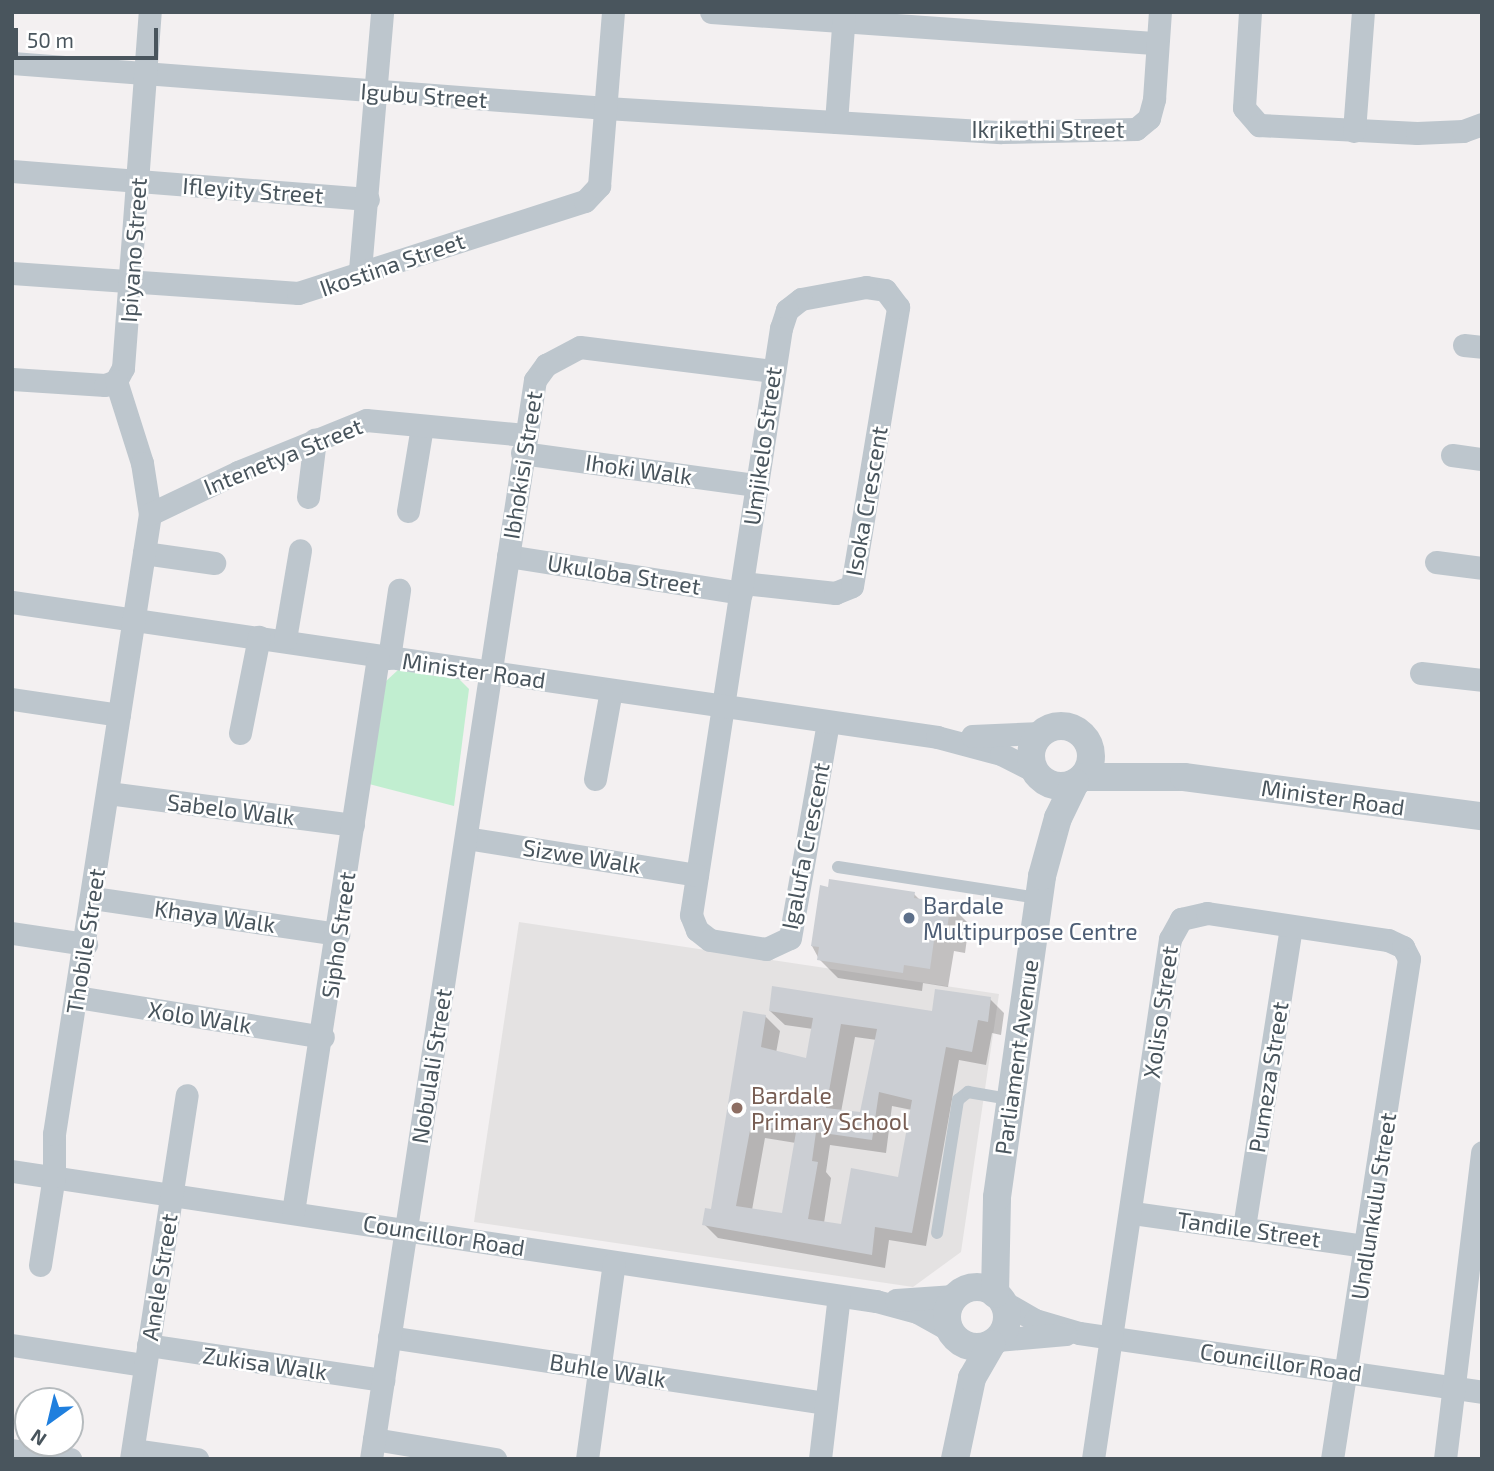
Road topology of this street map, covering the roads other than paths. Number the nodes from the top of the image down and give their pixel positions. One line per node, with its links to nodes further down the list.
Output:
1 (150, 12): 11 (street, Ipiyano Street)
2 (382, 12): 12 (street)
3 (613, 12): 13 (street)
4 (711, 12): 8 (street)
5 (1160, 12): 9 (street, Ikrikethi Street)
6 (1250, 12): 16 (street)
7 (1363, 12): 16 (street)
8 (843, 17): 9 (street); 14 (street)
9 (1157, 43): 14 (street, Ikrikethi Street)
10 (12, 63): 11 (street, Igubu Street)
11 (146, 75): 12 (street, Igubu Street); 18 (street, Ipiyano Street)
12 (376, 92): 13 (street, Igubu Street); 19 (street)
13 (606, 108): 14 (street, Igubu Street); 20 (street, Ikostina Street)
14 (836, 122)
15 (1482, 124): 16 (street)
16 (1354, 131)
17 (12, 171): 18 (street, Ifleyity Street)
18 (139, 181): 19 (street, Ifleyity Street); 22 (street, Ipiyano Street)
19 (368, 199): 20 (street)
20 (360, 270): 22 (street, Ikostina Street)
21 (12, 273): 22 (street, Ikostina Street)
22 (133, 282): 26 (street, Ipiyano Street)
23 (898, 307): 24 (street, Umjikelo Street); 42 (street, Isoka Crescent)
24 (772, 371): 29 (street, Ibhokisi Street); 32 (street, Umjikelo Street)
25 (12, 379): 26 (street)
26 (116, 381): 35 (street)
27 (422, 426): 28 (street, Intenetya Street); 29 (street, Intenetya Street); 34 (street)
28 (315, 439): 33 (street); 35 (street, Intenetya Street)
29 (523, 444): 32 (street, Ihoki Walk); 38 (street, Ibhokisi Street)
30 (1452, 455): 31 (street)
31 (1482, 458)
32 (756, 485): 42 (street, Umjikelo Street)
33 (308, 497)
34 (408, 511)
35 (150, 514): 37 (street)
36 (300, 550): 47 (street)
37 (144, 552): 40 (street); 45 (street)
38 (508, 556): 42 (street, Ukuloba Street); 49 (street, Ibhokisi Street)
39 (1436, 562): 41 (street)
40 (214, 563)
41 (1482, 568)
42 (742, 588): 54 (street, Umjikelo Street)
43 (399, 590): 48 (street, Sipho Street)
44 (12, 601): 45 (street, Minister Road)
45 (136, 617): 46 (street, Minister Road); 55 (street, Thobile Street)
46 (259, 636): 47 (street, Minister Road); 57 (street)
47 (285, 639): 48 (street, Minister Road)
48 (384, 657): 49 (street, Minister Road); 67 (street, Sipho Street)
49 (490, 673): 52 (street, Minister Road); 68 (street, Nobulali Street)
50 (1421, 673): 51 (street)
51 (1482, 680)
52 (611, 690): 54 (street, Minister Road); 63 (street)
53 (12, 699): 55 (street)
54 (725, 706): 56 (street, Minister Road); 70 (street, Igalufa Crescent)
55 (119, 715): 65 (street, Thobile Street)
56 (828, 722): 59 (street, Minister Road); 70 (street, Igalufa Crescent)
57 (240, 733)
58 (1041, 733): 59 (street, Minister Road); 60 (street); 61 (street)
59 (937, 737): 61 (street, Minister Road)
60 (1087, 740): 62 (street, Minister Road); 64 (street)
61 (1036, 774): 64 (street); 71 (street, Parliament Avenue)
62 (1184, 777): 64 (street, Minister Road); 66 (street, Minister Road)
63 (595, 779)
64 (1079, 780): 71 (street, Parliament Avenue)
65 (108, 793): 67 (street, Sabelo Walk); 72 (street, Thobile Street)
66 (1482, 816)
67 (354, 825): 75 (street, Sipho Street)
68 (466, 838): 70 (street, Sizwe Walk); 90 (street, Nobulali Street)
69 (838, 867): 71 (lane)
70 (697, 875)
71 (1041, 887): 81 (street, Parliament Avenue)
72 (93, 898): 75 (street, Khaya Walk); 76 (street, Thobile Street)
73 (1291, 927): 77 (street, Xoliso Street); 88 (street, Xoliso Street); 89 (street, Pumeza Street)
74 (12, 933): 76 (street)
75 (338, 933): 79 (street, Sipho Street)
76 (86, 944): 78 (street, Thobile Street)
77 (1407, 953): 92 (street, Undlunkulu Street)
78 (77, 997): 79 (street, Xolo Walk); 84 (street, Thobile Street)
79 (323, 1037): 87 (street, Sipho Street)
80 (187, 1095): 85 (street, Anele Street)
81 (1009, 1099): 86 (street, Parliament Avenue); 91 (lane)
82 (1482, 1152): 109 (street)
83 (12, 1171): 84 (street, Councillor Road)
84 (54, 1176): 85 (street, Councillor Road); 94 (street, Thobile Street)
85 (171, 1196): 87 (street, Councillor Road); 105 (street, Anele Street)
86 (998, 1197): 95 (street, Parliament Avenue); 97 (street, Parliament Avenue)
87 (293, 1212): 90 (street, Councillor Road)
88 (1133, 1213): 89 (street, Tandile Street); 102 (street, Xoliso Street)
89 (1244, 1227): 92 (street, Tandile Street)
90 (405, 1228): 93 (street, Councillor Road); 101 (street, Nobulali Street)
91 (937, 1233)
92 (1366, 1246): 107 (street, Undlunkulu Street)
93 (614, 1263): 96 (street, Councillor Road); 106 (street)
94 (40, 1265)
95 (959, 1293): 97 (street); 98 (street, Councillor Road); 100 (street)
96 (839, 1296): 98 (street, Councillor Road); 111 (street)
97 (999, 1297): 99 (street, Councillor Road); 103 (street)
98 (876, 1301): 100 (street, Councillor Road)
99 (1079, 1333): 102 (street, Councillor Road); 103 (street, Councillor Road)
100 (952, 1334): 103 (street); 112 (street)
101 (390, 1337): 106 (street, Buhle Walk); 108 (street, Nobulali Street)
102 (1110, 1338): 107 (street, Councillor Road); 122 (street, Xoliso Street)
103 (994, 1342): 112 (street)
104 (12, 1345): 105 (street, Zukisa Walk)
105 (147, 1355): 108 (street, Zukisa Walk); 115 (street, Anele Street)
106 (600, 1369): 111 (street, Buhle Walk); 119 (street)
107 (1348, 1372): 109 (street, Councillor Road); 123 (street, Undlunkulu Street)
108 (383, 1380): 113 (street, Nobulali Street)
109 (1453, 1388): 110 (street, Councillor Road); 124 (street)
110 (1482, 1392)
111 (826, 1404): 120 (street)
112 (960, 1426): 121 (street)
113 (372, 1449): 118 (street)
114 (12, 1450): 116 (street)
115 (132, 1454): 117 (street)
116 (70, 1459)
117 (197, 1459)
118 (495, 1459)
119 (587, 1459)
120 (820, 1459)
121 (955, 1459)
122 (1093, 1459)
123 (1332, 1459)
124 (1445, 1459)

